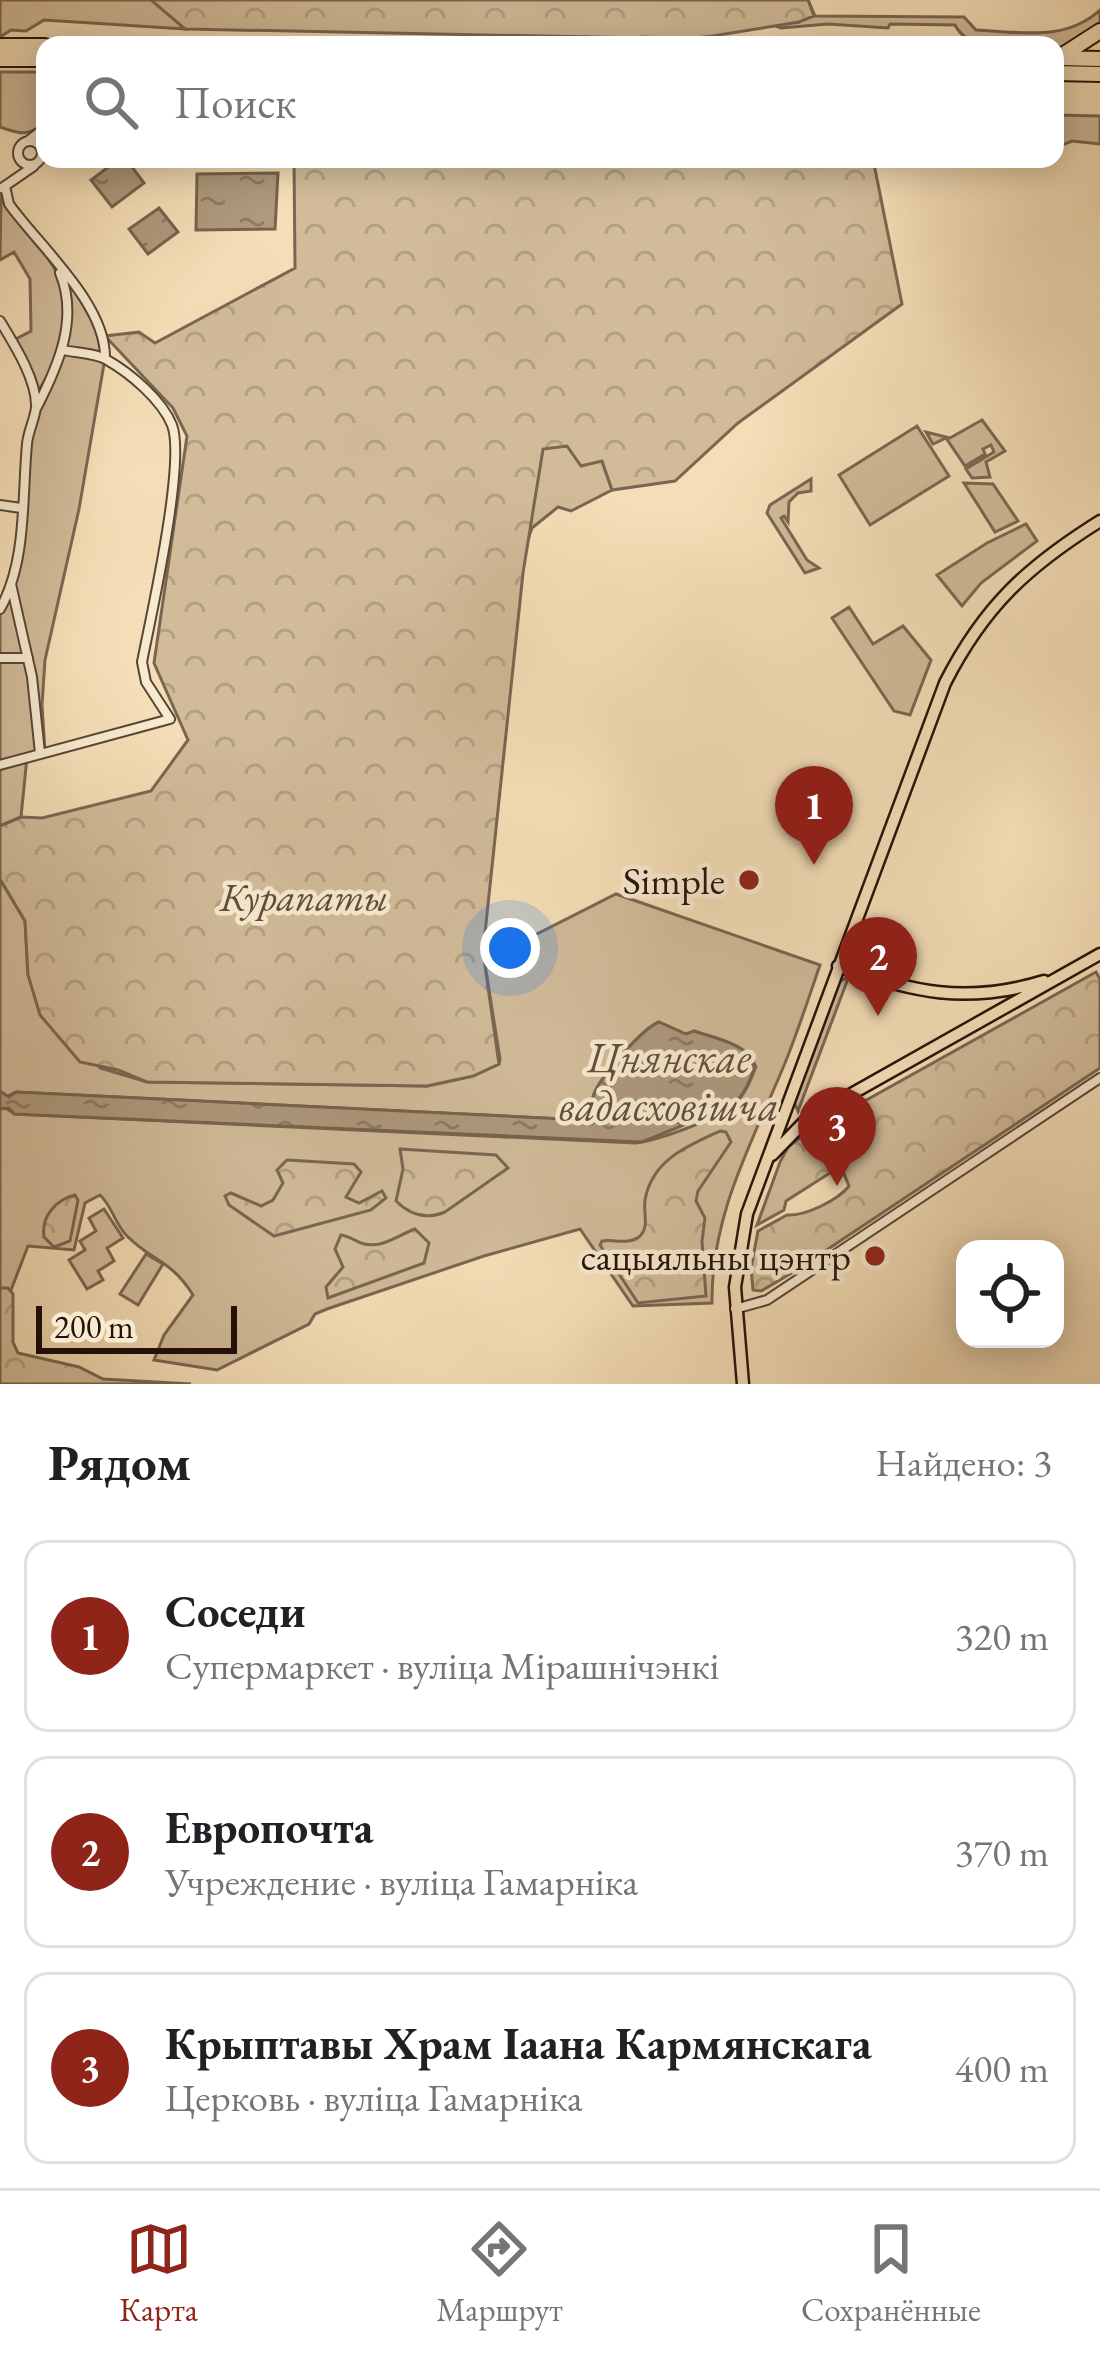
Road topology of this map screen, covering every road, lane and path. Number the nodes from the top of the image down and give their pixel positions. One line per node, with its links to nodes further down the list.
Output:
1 (1100, 31): 5 (highway)
2 (0, 46): 3 (highway)
3 (36, 54)
4 (36, 56): 7 (highway)
5 (1064, 57)
6 (1100, 58): 8 (highway)
7 (0, 59)
8 (1064, 62)
9 (1064, 65): 10 (highway)
10 (1100, 74)
11 (36, 137): 12 (street)
12 (28, 141): 13 (street); 14 (street)
13 (36, 149)
14 (18, 158): 15 (street); 17 (street)
15 (36, 159)
16 (36, 160): 17 (street)
17 (15, 179): 18 (street)
18 (3, 188): 19 (street)
19 (58, 269): 21 (street); 22 (street)
20 (0, 321): 23 (street)
21 (62, 350): 22 (street); 23 (street)
22 (105, 358): 31 (street)
23 (36, 408): 25 (street)
24 (0, 505): 25 (street)
25 (21, 508): 27 (street)
26 (1100, 521): 34 (main road)
27 (5, 583): 28 (street); 29 (street)
28 (0, 609)
29 (28, 658): 30 (street); 31 (street)
30 (0, 660)
31 (40, 753): 32 (street)
32 (0, 765)
33 (1100, 954): 35 (main road)
34 (838, 966): 35 (main road); 37 (main road)
35 (1069, 972): 38 (main road)
36 (1100, 1078): 40 (street)
37 (787, 1100): 38 (main road); 39 (main road)
38 (807, 1119): 39 (main road)
39 (763, 1168): 40 (main road)
40 (735, 1309): 41 (main road)
41 (743, 1384)

